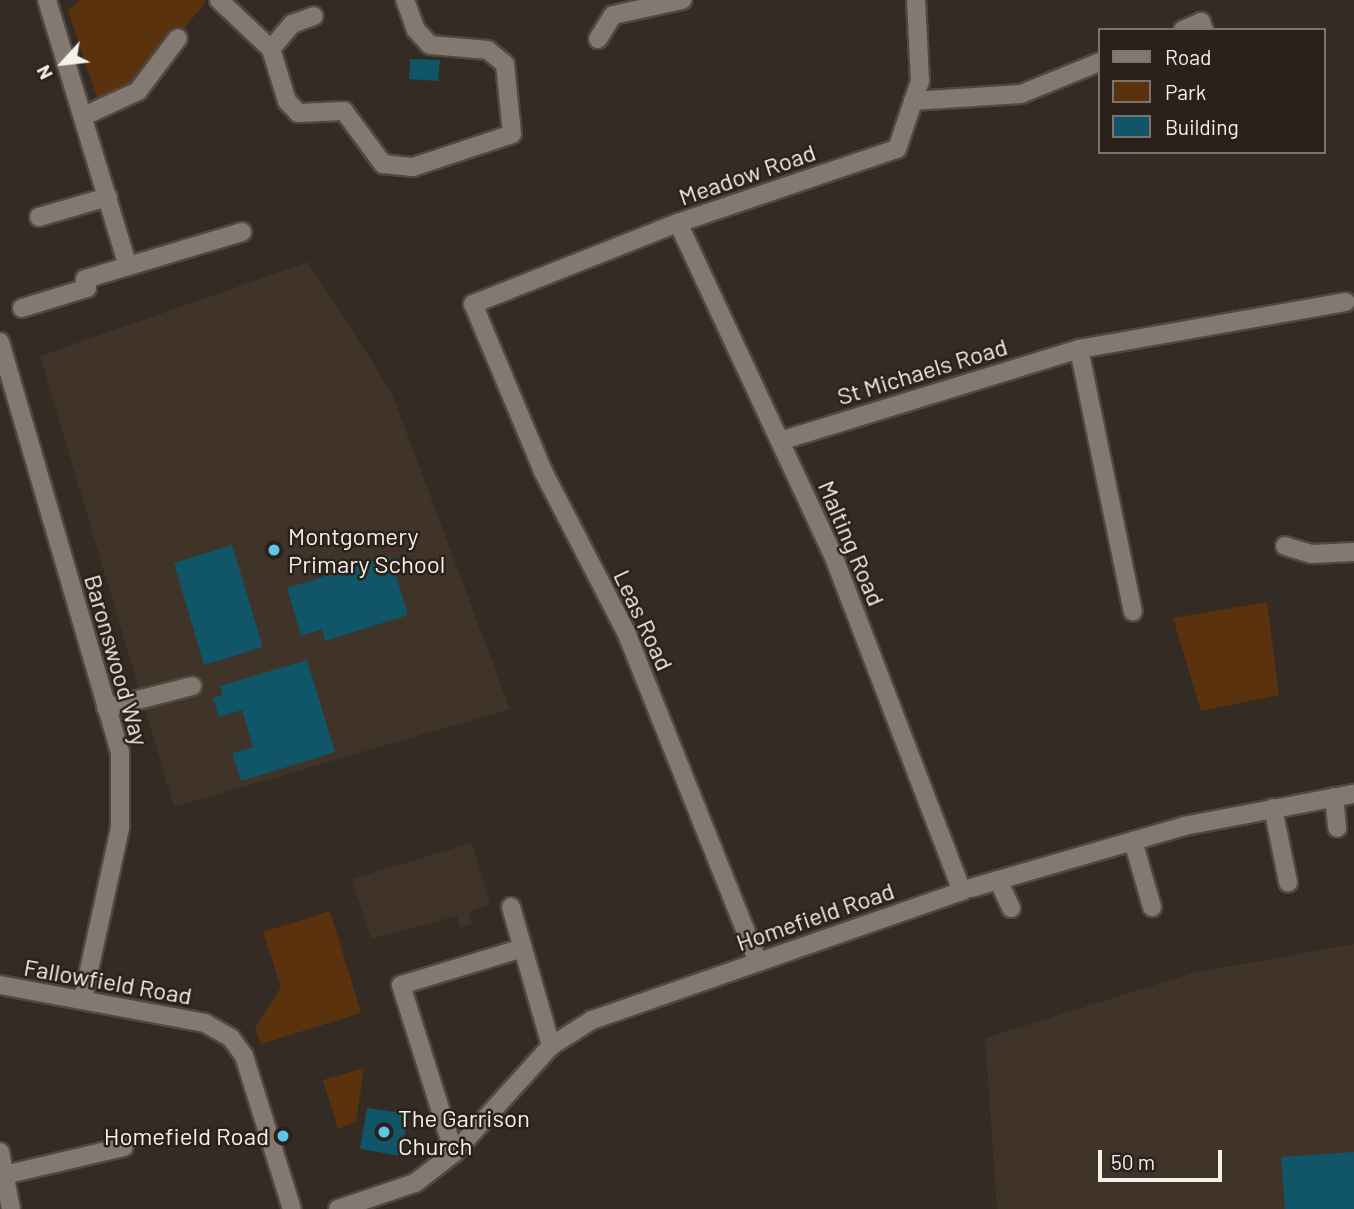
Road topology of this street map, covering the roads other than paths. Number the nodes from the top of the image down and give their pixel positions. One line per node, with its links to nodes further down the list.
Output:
1 (47, 0): 14 (street)
2 (219, 0): 11 (street)
3 (405, 0): 11 (street)
4 (682, 0): 10 (street)
5 (916, 0): 13 (street, Meadow Road)
6 (314, 16): 11 (street)
7 (1187, 28): 8 (street)
8 (1203, 28)
9 (178, 38): 14 (street)
10 (598, 39)
11 (271, 49)
12 (1098, 63): 13 (street)
13 (913, 101): 17 (street, Meadow Road)
14 (84, 116): 15 (street)
15 (108, 197): 16 (street); 19 (street)
16 (39, 218)
17 (678, 223): 21 (street, Meadow Road); 25 (street, Malting Road)
18 (242, 233): 19 (street)
19 (128, 266): 22 (street)
20 (1346, 302): 24 (street, St Michaels Road)
21 (473, 303): 43 (street, Leas Road)
22 (22, 308)
23 (0, 342): 30 (street, Baronswood Way)
24 (1079, 349): 25 (street, St Michaels Road); 28 (street)
25 (780, 441): 38 (street, Malting Road)
26 (1285, 547): 27 (street)
27 (1354, 552)
28 (1133, 612)
29 (192, 686): 30 (street)
30 (106, 708): 45 (street, Baronswood Way)
31 (1354, 794): 32 (street, Homefield Road)
32 (1334, 797): 33 (street, Homefield Road); 34 (street)
33 (1273, 807): 35 (street, Homefield Road); 37 (street)
34 (1337, 828)
35 (1133, 841): 36 (street, Homefield Road); 40 (street)
36 (998, 880): 38 (street, Homefield Road); 41 (street)
37 (1288, 882)
38 (967, 889): 43 (street, Homefield Road)
39 (511, 907): 42 (street)
40 (1152, 907)
41 (1011, 908)
42 (523, 948): 46 (street); 49 (street)
43 (758, 962): 46 (street, Homefield Road)
44 (0, 985): 45 (street, Fallowfield Road)
45 (83, 998): 52 (street, Fallowfield Road)
46 (551, 1046): 49 (street, Homefield Road)
47 (124, 1147): 50 (street)
48 (0, 1152): 50 (street)
49 (454, 1153): 53 (street, Homefield Road)
50 (2, 1176): 51 (street)
51 (11, 1209)
52 (292, 1209)
53 (338, 1209)

